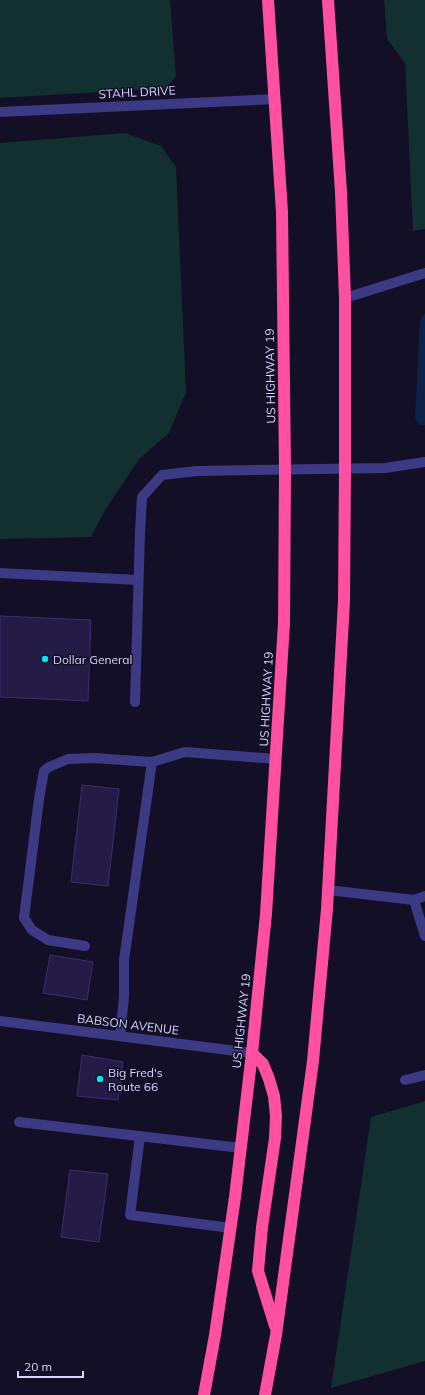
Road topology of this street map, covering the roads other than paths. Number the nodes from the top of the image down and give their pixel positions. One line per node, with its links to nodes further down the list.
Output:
1 (268, 0): 3 (highway, US HIGHWAY 19)
2 (328, 0): 6 (highway)
3 (275, 99): 4 (street, STAHL DRIVE); 9 (highway, US HIGHWAY 19)
4 (0, 112)
5 (425, 273): 6 (street)
6 (345, 298): 8 (highway)
7 (425, 462): 8 (street)
8 (345, 468): 9 (street); 15 (highway)
9 (285, 469): 11 (street); 13 (highway, US HIGHWAY 19)
10 (0, 573): 11 (street)
11 (138, 580): 12 (street)
12 (135, 702)
13 (276, 759): 14 (street); 22 (highway, US HIGHWAY 19)
14 (152, 762): 19 (street); 21 (street)
15 (328, 890): 17 (street); 29 (highway)
16 (425, 896): 17 (street)
17 (414, 900): 18 (street)
18 (425, 936)
19 (85, 946)
20 (0, 1021): 21 (street, BABSON AVENUE)
21 (120, 1036): 22 (street, BABSON AVENUE)
22 (252, 1053): 27 (highway, US HIGHWAY 19); 29 (highway)
23 (425, 1075): 24 (street)
24 (405, 1080)
25 (19, 1122): 26 (street)
26 (140, 1136): 27 (street); 28 (street)
27 (241, 1148): 28 (highway, US HIGHWAY 19)
28 (231, 1228): 30 (highway, US HIGHWAY 19)
29 (276, 1329): 31 (highway)
30 (204, 1395)
31 (265, 1395)

